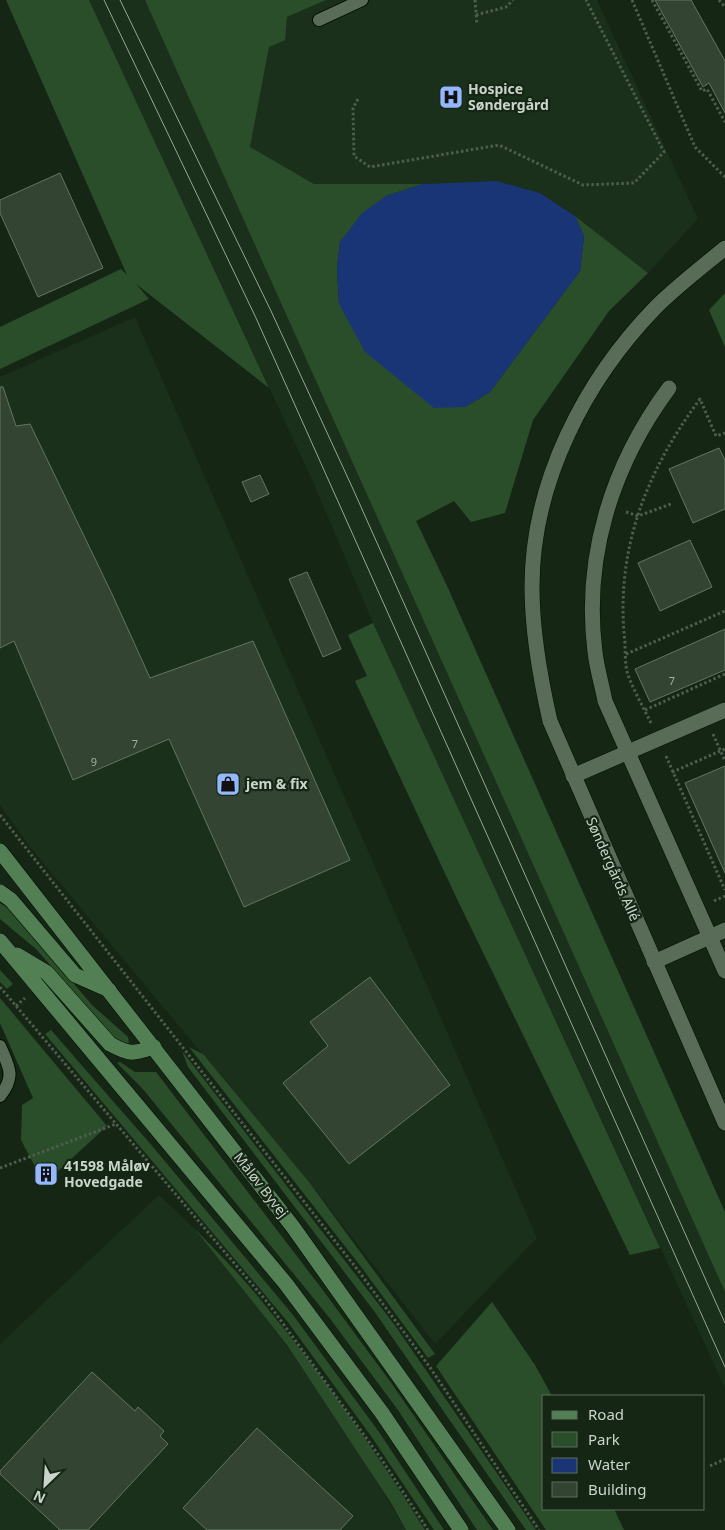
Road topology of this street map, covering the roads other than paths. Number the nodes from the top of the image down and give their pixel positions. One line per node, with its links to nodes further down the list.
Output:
1 (362, 0): 2 (lane)
2 (319, 20)
3 (725, 248): 7 (street, Søndergårds Allé)
4 (669, 388): 6 (street)
5 (725, 710): 6 (street)
6 (627, 752): 7 (street); 11 (street)
7 (573, 776): 13 (street, Søndergårds Allé)
8 (0, 851): 15 (main road, Måløv Byvej)
9 (0, 892): 15 (main road)
10 (725, 930): 11 (street)
11 (710, 937): 13 (street); 14 (street)
12 (3, 945): 17 (main road); 20 (main road)
13 (654, 962): 19 (street, Søndergårds Allé)
14 (725, 971)
15 (110, 990): 17 (main road, Måløv Byvej)
16 (0, 1046): 18 (lane)
17 (154, 1047): 21 (main road, Måløv Byvej)
18 (0, 1096)
19 (725, 1123)
20 (461, 1530)
21 (508, 1530)

